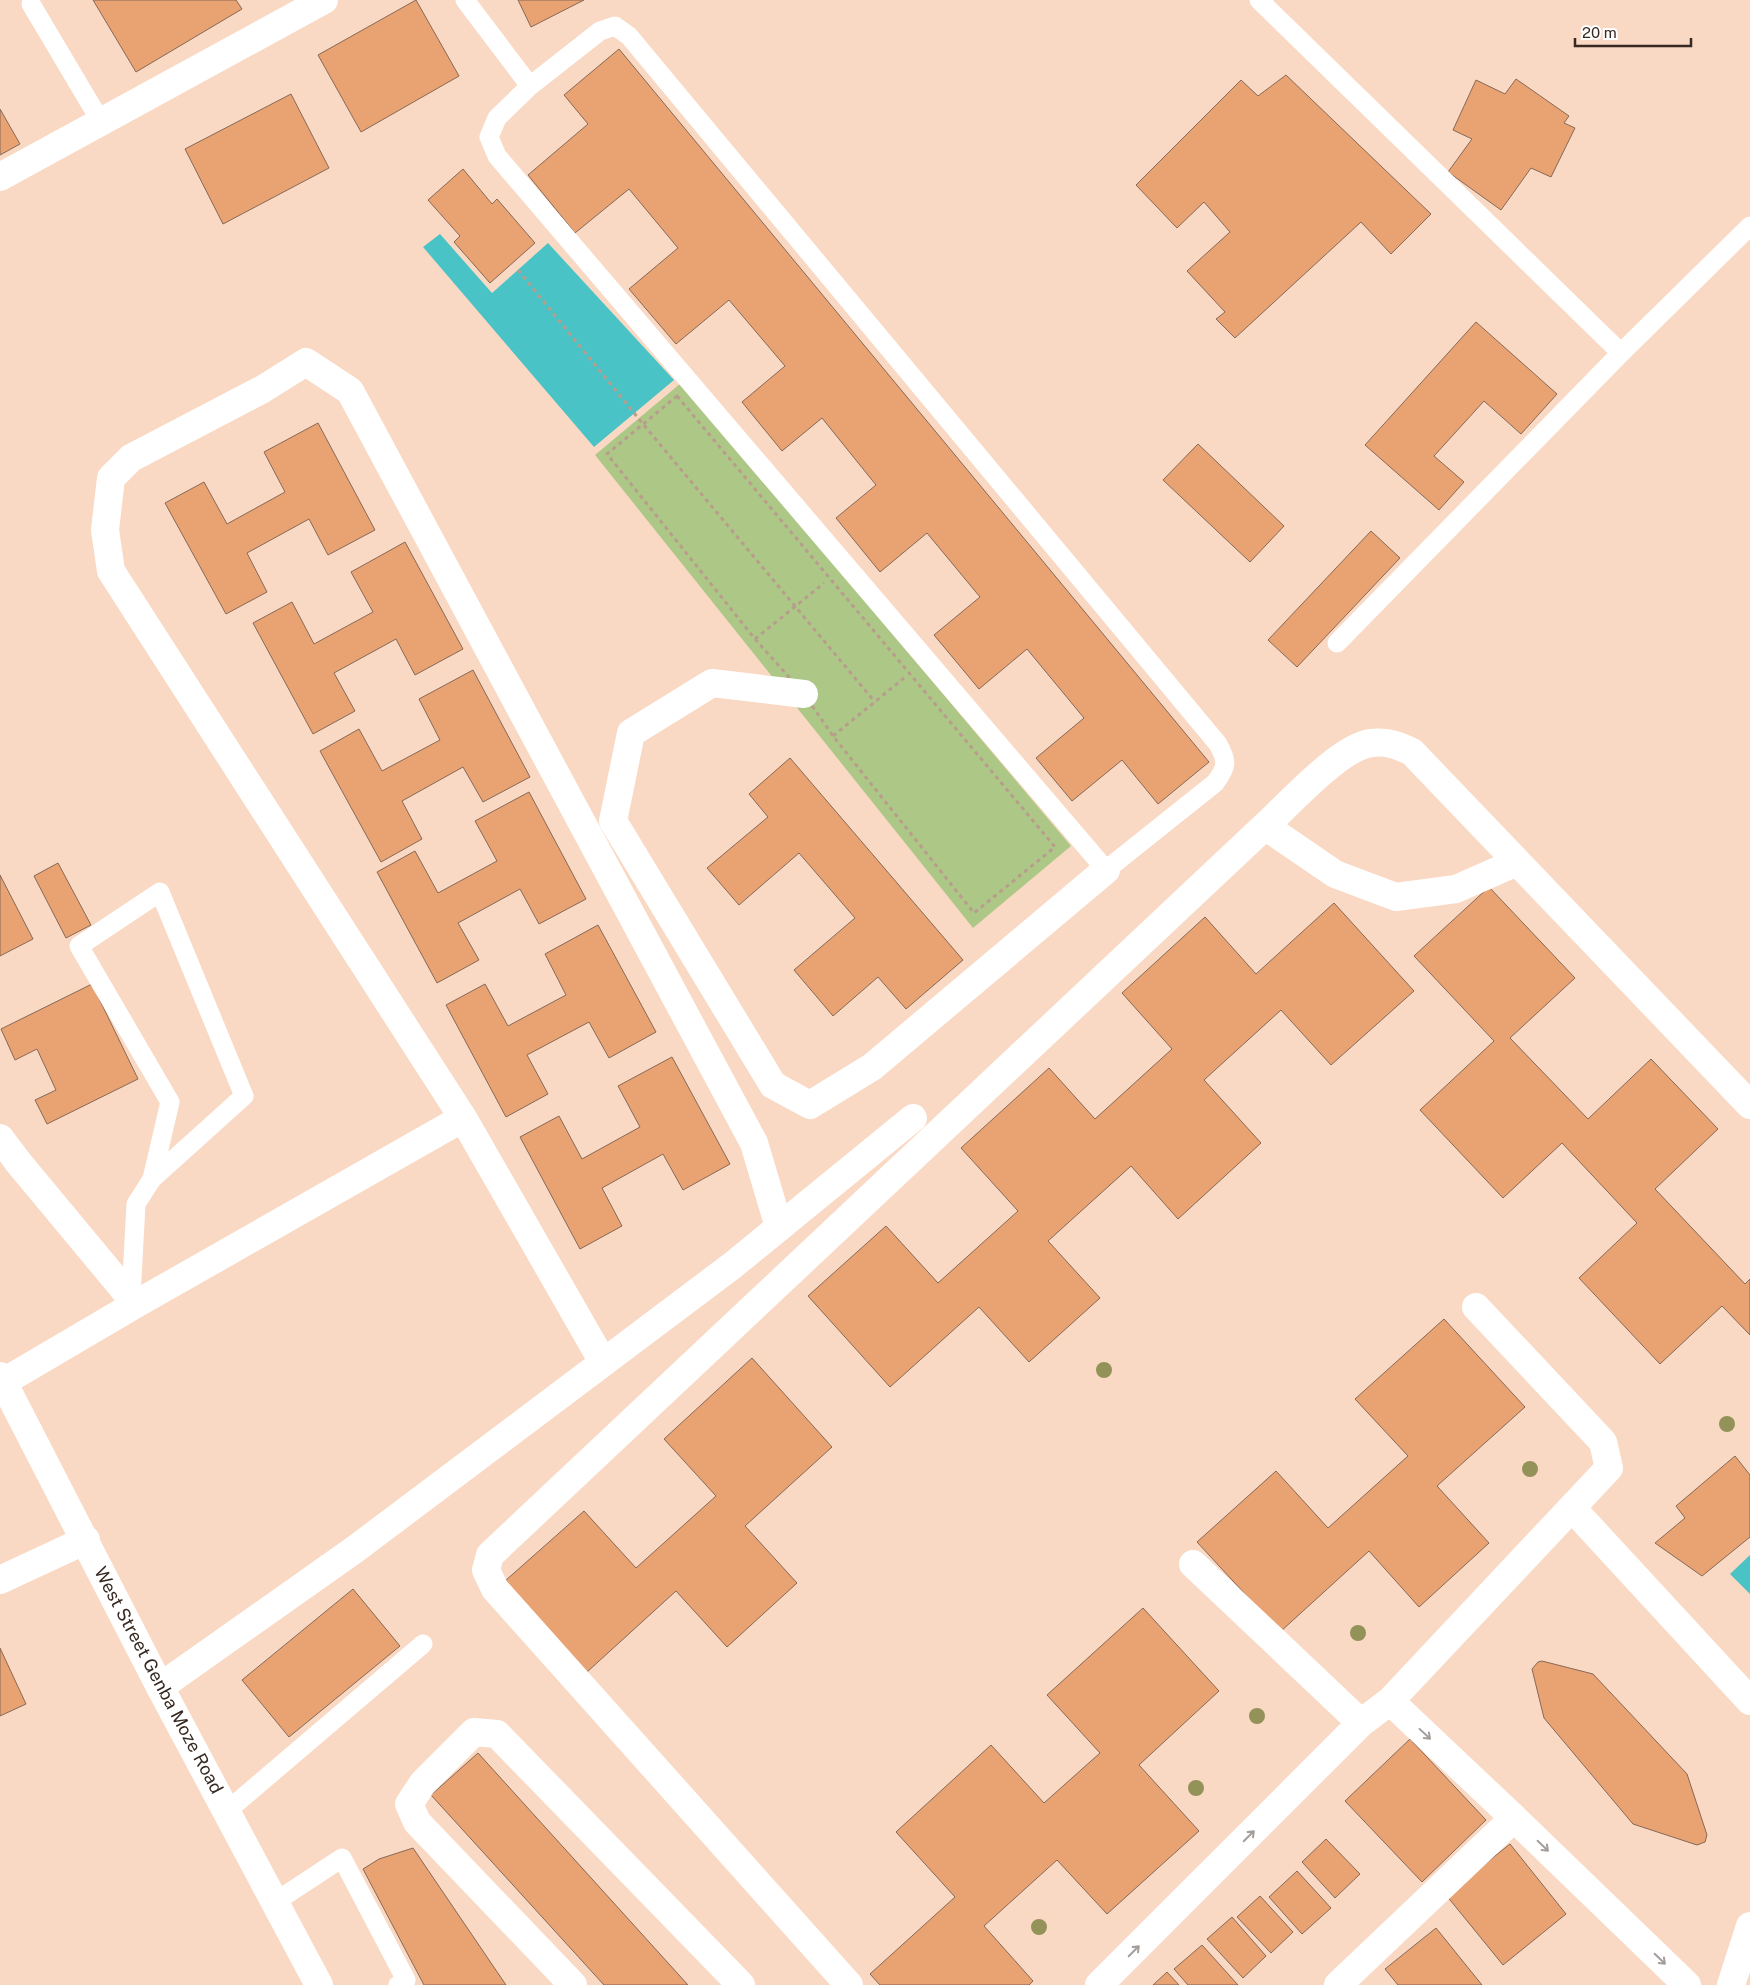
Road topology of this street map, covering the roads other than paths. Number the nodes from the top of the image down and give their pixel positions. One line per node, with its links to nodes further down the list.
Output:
1 (324, 0): 6 (street)
2 (465, 0): 5 (lane)
3 (1259, 0): 9 (lane)
4 (31, 4): 6 (lane)
5 (530, 86): 14 (lane); 14 (lane)
6 (101, 122): 7 (street)
7 (0, 177)
8 (1750, 226): 9 (lane)
9 (1622, 353): 10 (lane)
10 (1337, 643)
11 (804, 694): 14 (street)
12 (1265, 826): 13 (street); 13 (street); 43 (street)
13 (1516, 862): 15 (street)
14 (1106, 870)
15 (1750, 1105)
16 (463, 1118): 20 (street); 21 (street); 23 (street)
17 (913, 1118): 20 (street)
18 (0, 1138): 21 (street)
19 (152, 1179): 19 (lane); 21 (lane)
20 (779, 1227): 23 (street)
21 (134, 1300): 24 (street)
22 (1476, 1307): 25 (street)
23 (603, 1362): 30 (street)
24 (1, 1380): 26 (street, West Street Genba Moze Road)
25 (1572, 1508): 31 (street); 32 (street)
26 (86, 1540): 28 (street); 30 (street, West Street Genba Moze Road)
27 (1193, 1564): 33 (street)
28 (0, 1580)
29 (423, 1644): 34 (lane)
30 (160, 1687): 34 (street, West Street Genba Moze Road)
31 (1390, 1701): 33 (street); 35 (street, one-way to 35)
32 (1750, 1701)
33 (1361, 1723): 44 (street, one-way to 33)
34 (227, 1811): 36 (street, West Street Genba Moze Road)
35 (1514, 1818): 38 (street); 45 (street, one-way to 45)
36 (275, 1902): 39 (street, West Street Genba Moze Road); 40 (lane)
37 (1750, 1926): 46 (street)
38 (1342, 1984)
39 (318, 1985)
40 (398, 1985)
41 (573, 1985): 42 (street)
42 (741, 1985)
43 (849, 1985)
44 (1099, 1985)
45 (1686, 1985)
46 (1731, 1985)

